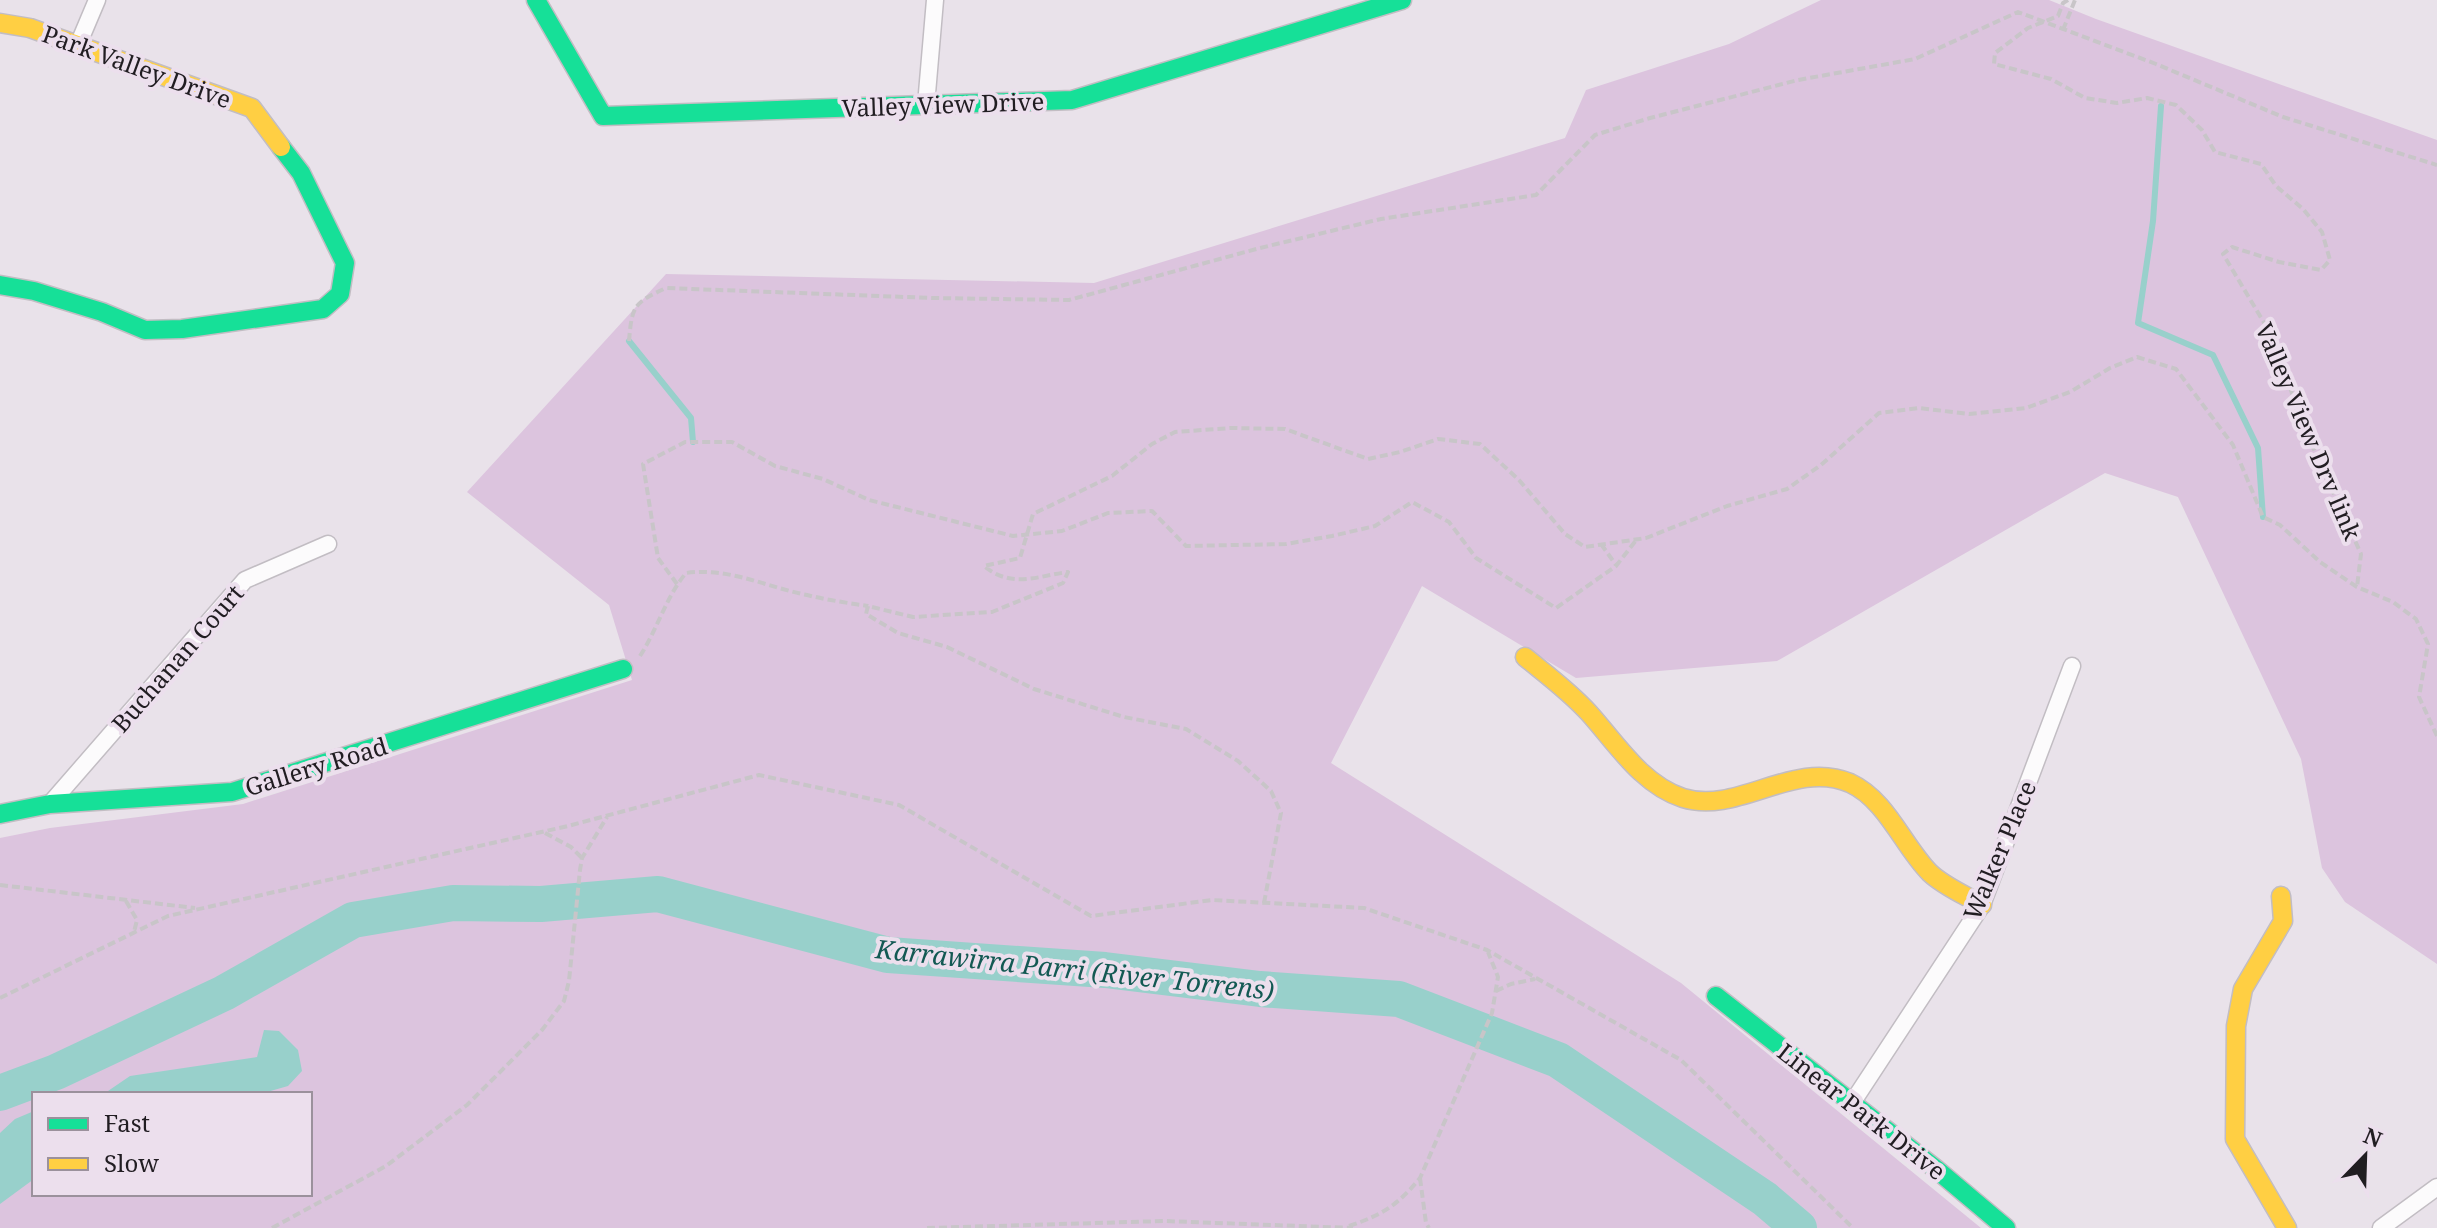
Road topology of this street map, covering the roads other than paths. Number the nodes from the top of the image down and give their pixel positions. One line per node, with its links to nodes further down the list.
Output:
1 (97, 0): 6 (street)
2 (536, 0): 7 (street, Valley View Drive)
3 (935, 0): 7 (street)
4 (1402, 0): 7 (street, Valley View Drive)
5 (0, 23): 6 (street, Park Valley Drive)
6 (78, 45): 8 (street, Park Valley Drive)
7 (926, 105)
8 (0, 285)
9 (328, 544): 13 (street, Buchanan Court)
10 (1525, 657): 16 (street)
11 (2072, 666): 16 (street, Walker Place)
12 (623, 669): 13 (street, Gallery Road)
13 (50, 804): 14 (street, Gallery Road)
14 (0, 814)
15 (2281, 896): 21 (street)
16 (1982, 905): 18 (street, Walker Place)
17 (1716, 996): 18 (street, Linear Park Drive)
18 (1852, 1103): 20 (street, Linear Park Drive)
19 (2437, 1187): 22 (street)
20 (2006, 1228)
21 (2287, 1228)
22 (2381, 1228)

